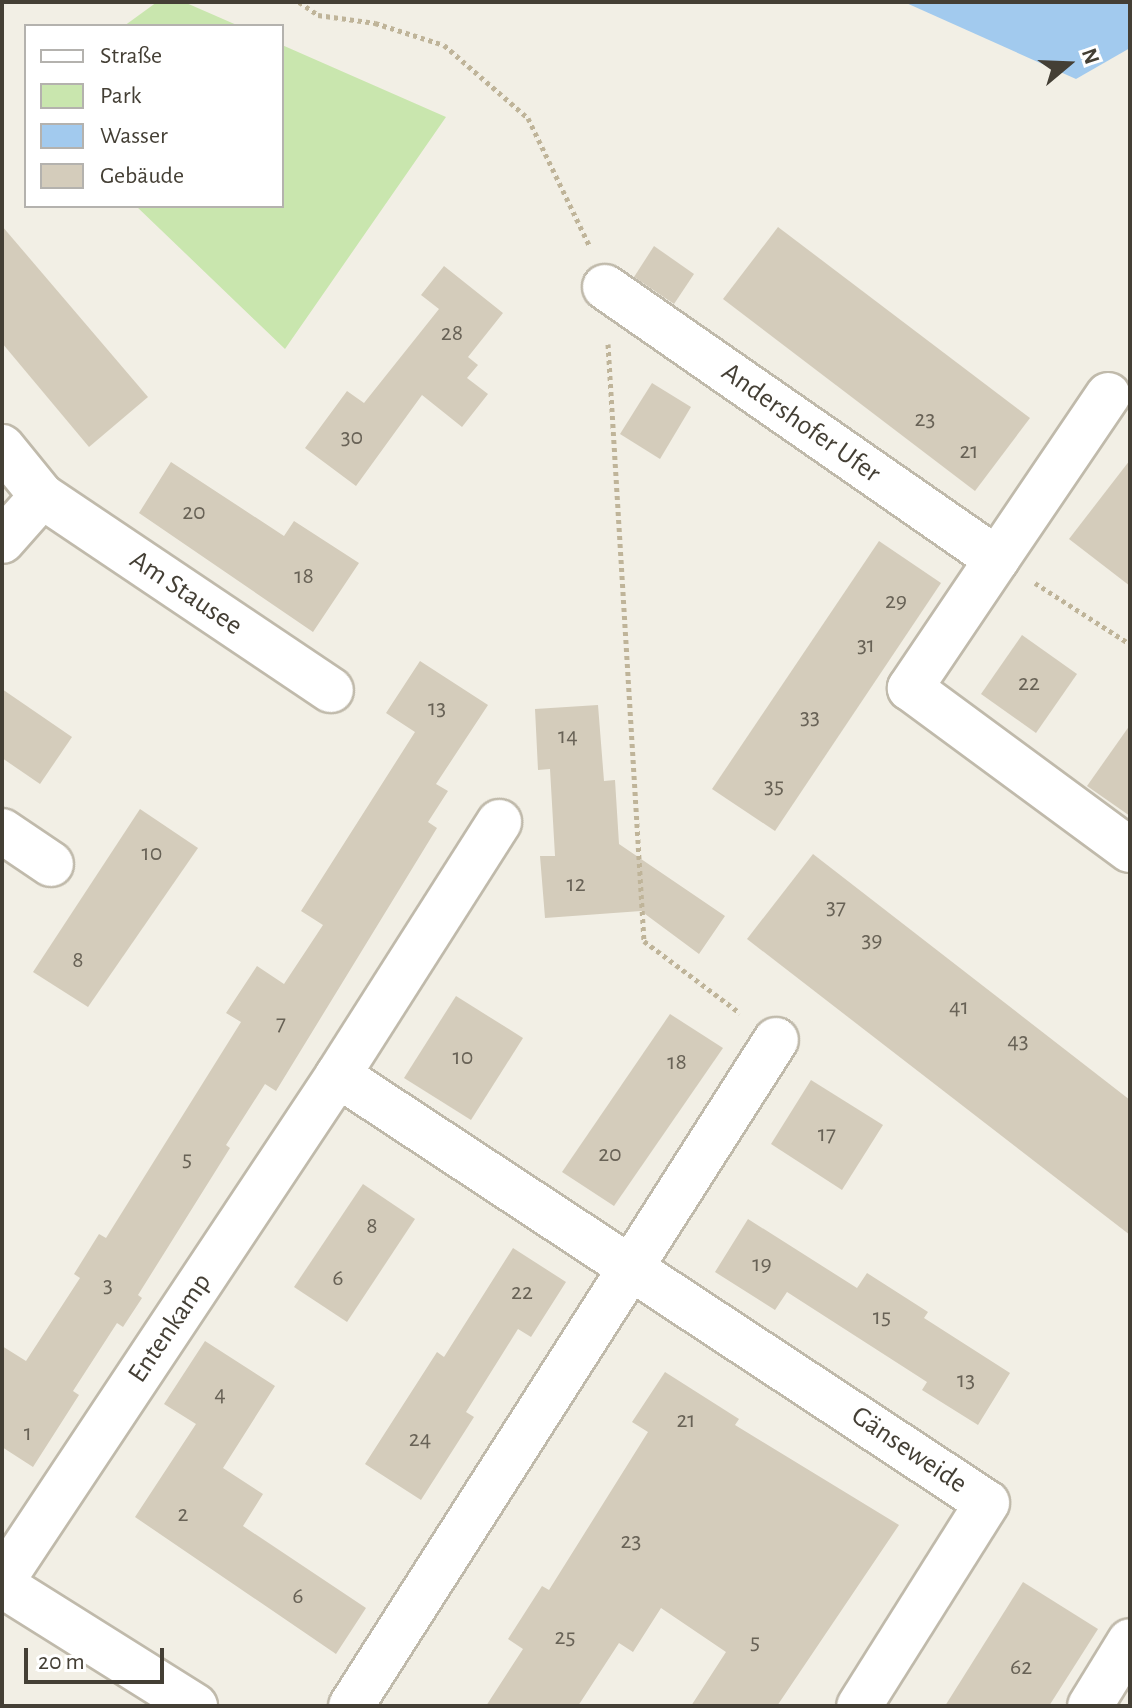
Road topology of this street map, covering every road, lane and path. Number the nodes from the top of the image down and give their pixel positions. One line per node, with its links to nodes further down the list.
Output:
1 (299, 2): 2 (path)
2 (605, 287): 7 (street, Andershofer Ufer); 14 (path)
3 (1108, 395): 7 (street)
4 (2, 447): 5 (street, Am Stausee)
5 (42, 496): 6 (street); 9 (street, Am Stausee)
6 (2, 541)
7 (997, 559): 8 (path); 12 (street)
8 (1130, 644)
9 (331, 690)
10 (499, 822): 15 (street, Entenkamp)
11 (2, 831): 13 (street)
12 (1130, 850)
13 (51, 864)
14 (776, 1040): 16 (street)
15 (338, 1075): 16 (street); 17 (street, Entenkamp)
16 (631, 1264): 20 (street); 21 (street, Gänseweide)
17 (2, 1583): 19 (street)
18 (1130, 1641): 22 (street)
19 (195, 1706)
20 (351, 1706)
21 (859, 1706)
22 (1090, 1706)

